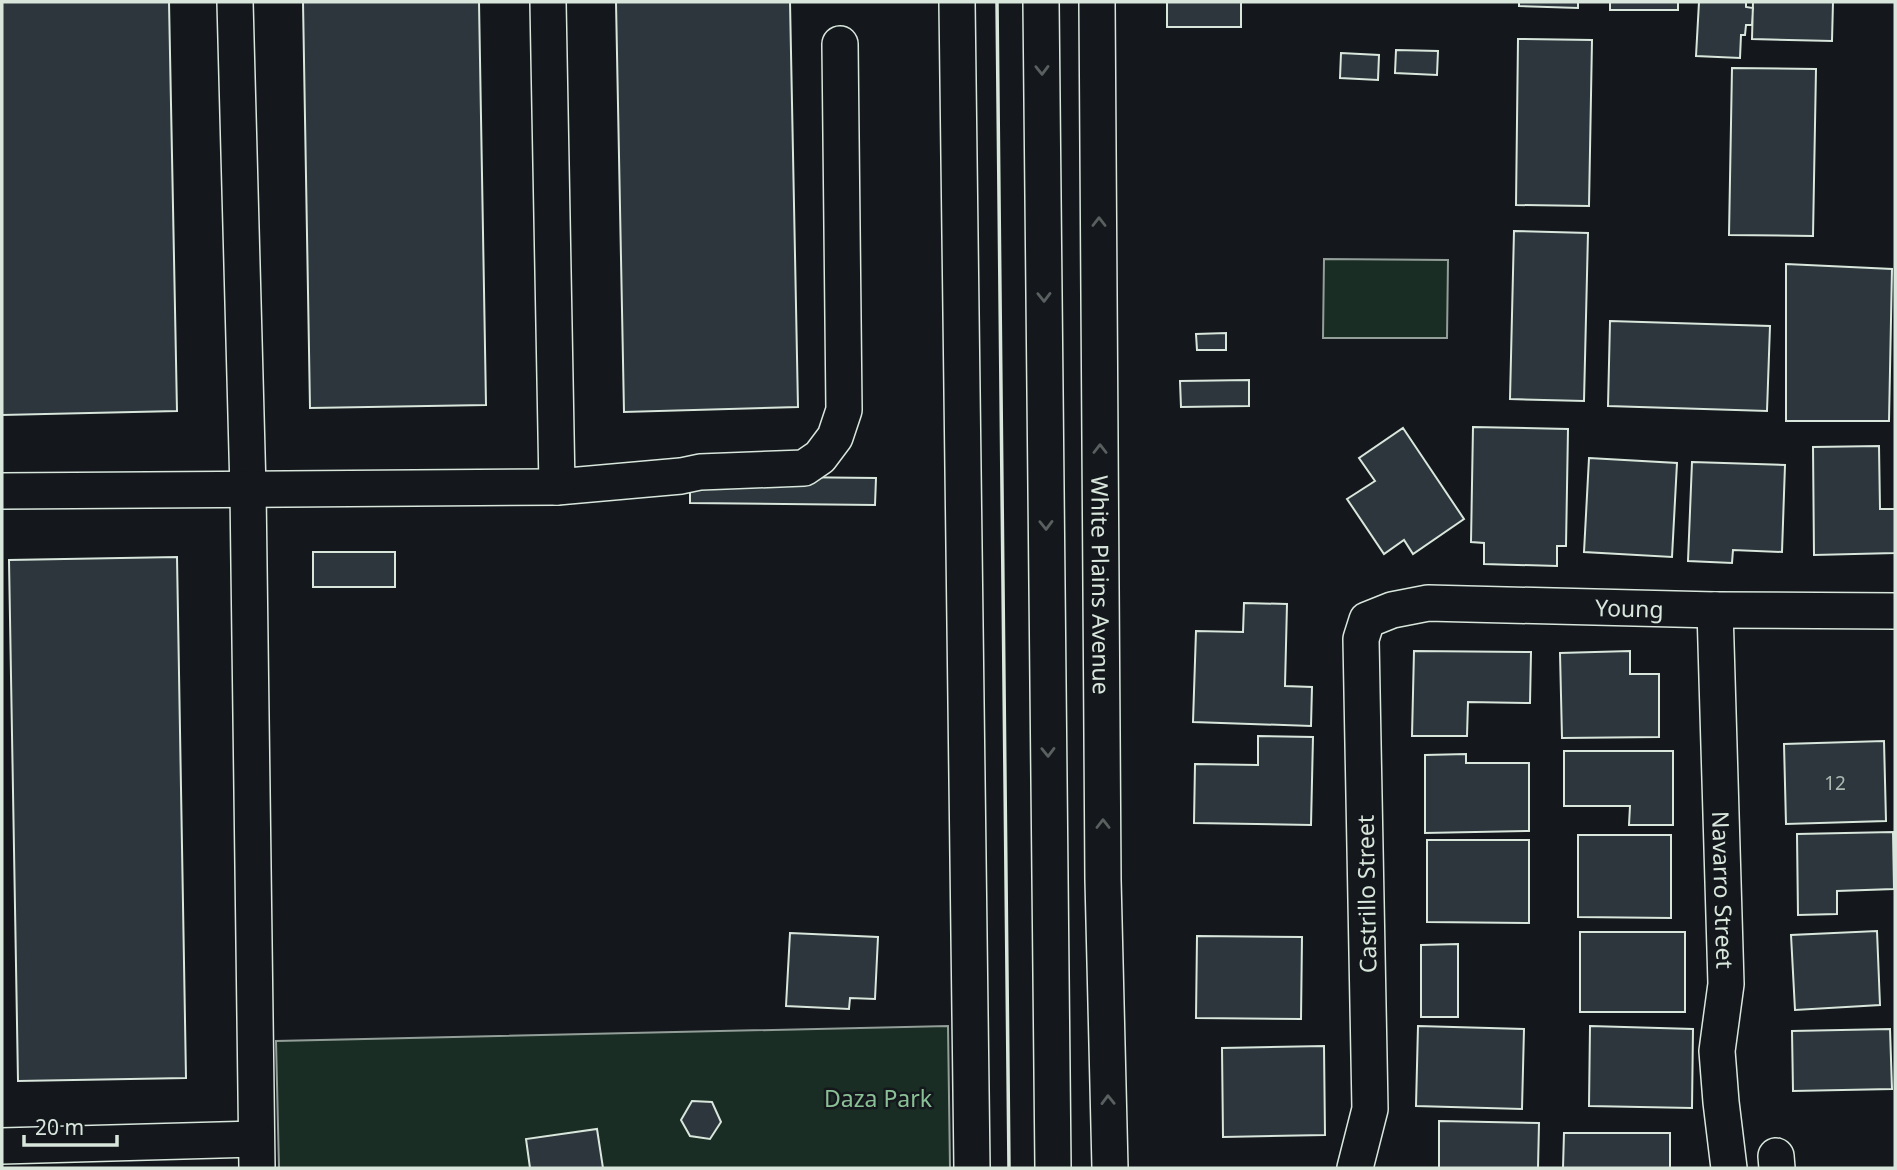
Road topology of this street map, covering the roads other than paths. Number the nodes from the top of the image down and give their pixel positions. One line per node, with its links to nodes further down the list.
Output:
1 (235, 2): 8 (street)
2 (548, 2): 7 (street)
3 (957, 2): 17 (street)
4 (1041, 2): 14 (street, one-way to 14)
5 (1097, 2): 13 (street, White Plains Avenue, one-way to 5)
6 (841, 44): 7 (street)
7 (557, 487): 8 (street)
8 (248, 490): 9 (street); 16 (street)
9 (2, 491)
10 (1715, 610): 11 (street, Young); 12 (street, Young); 21 (street, Navarro Street)
11 (1895, 611)
12 (1367, 620): 20 (street, Castrillo Street)
13 (1103, 880): 14 (street); 19 (street, White Plains Avenue, one-way to 13)
14 (1049, 881): 18 (street)
15 (2, 1146): 16 (street)
16 (256, 1154)
17 (972, 1168)
18 (1053, 1168)
19 (1110, 1168)
20 (1355, 1168)
21 (1729, 1168)

